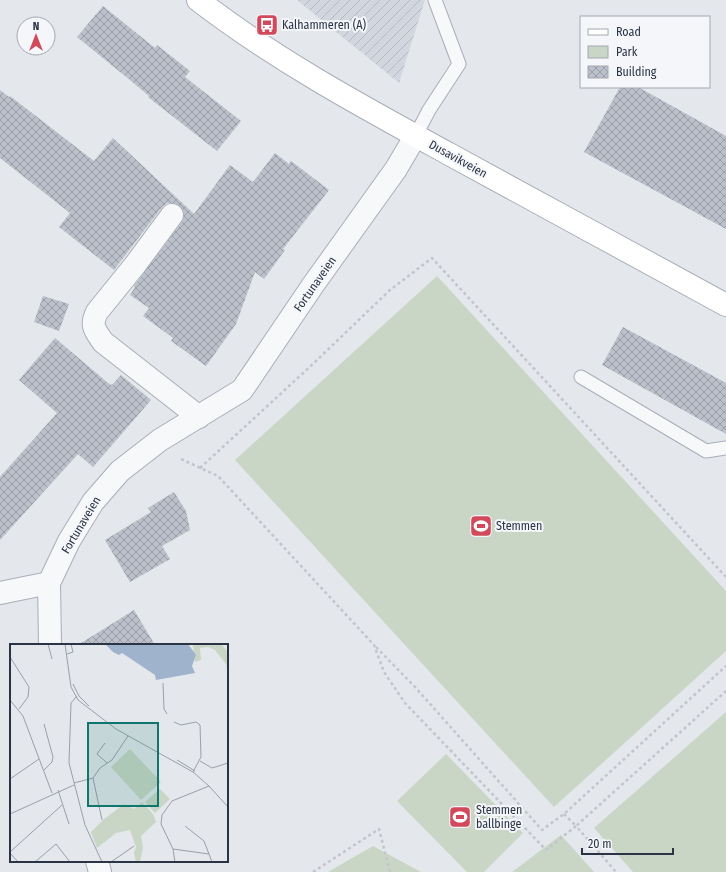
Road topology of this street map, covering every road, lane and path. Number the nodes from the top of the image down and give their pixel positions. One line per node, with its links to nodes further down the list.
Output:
1 (198, 0): 3 (main road, Dusavikveien)
2 (435, 0): 3 (lane)
3 (416, 135): 5 (main road, Dusavikveien); 7 (street, Fortunaveien)
4 (172, 215): 7 (street)
5 (726, 305)
6 (581, 377): 9 (lane)
7 (199, 417): 8 (street, Fortunaveien)
8 (160, 440): 10 (path); 12 (street, Fortunaveien)
9 (726, 448)
10 (200, 468): 11 (path); 15 (path)
11 (726, 577)
12 (49, 583): 13 (street); 14 (street, Fortunaveien)
13 (0, 593)
14 (50, 644)
15 (374, 645): 18 (path); 19 (path)
16 (726, 666): 18 (path)
17 (726, 691): 19 (path)
18 (564, 814): 19 (path)
19 (576, 826): 24 (path)
20 (97, 862): 21 (street)
21 (100, 872)
22 (313, 872): 23 (path)
23 (390, 872)
24 (616, 872)

